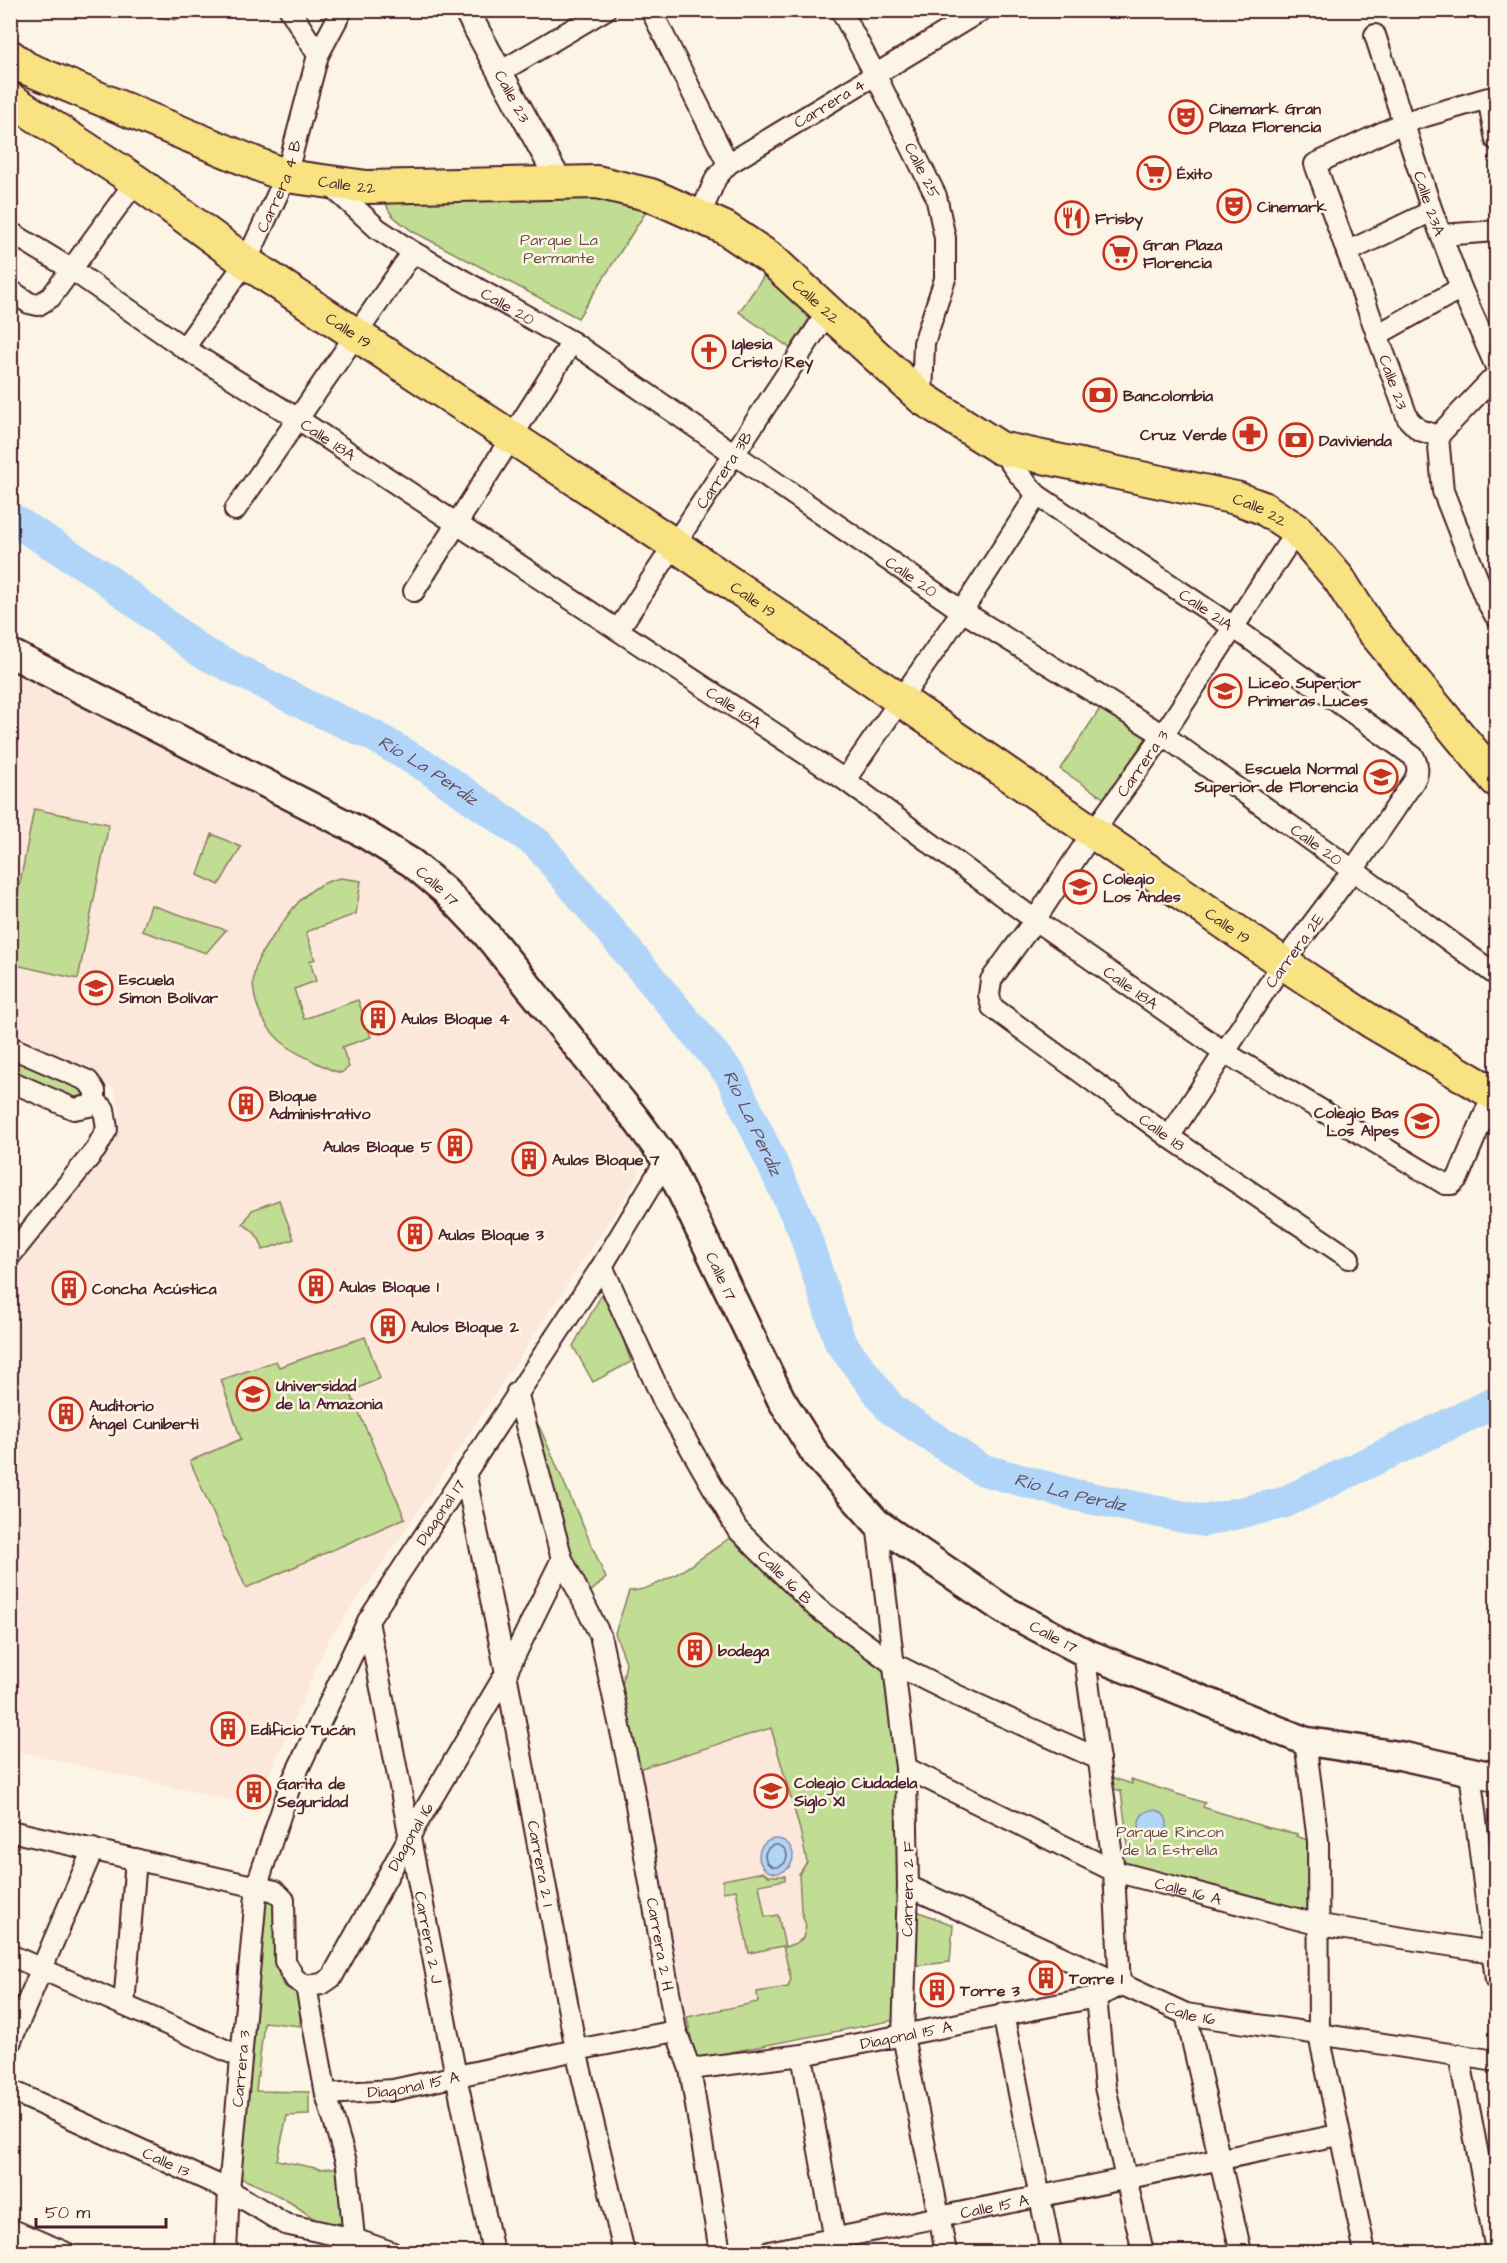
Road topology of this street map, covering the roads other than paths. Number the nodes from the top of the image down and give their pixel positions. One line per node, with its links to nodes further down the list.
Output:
1 (290, 10): 9 (street)
2 (342, 10): 9 (street, Carrera 4 B)
3 (466, 10): 11 (street, Calle 23)
4 (605, 10): 11 (street)
5 (651, 10): 16 (street)
6 (841, 10): 12 (street, Calle 25)
7 (982, 10): 12 (street, Carrera 4)
8 (1375, 35): 14 (street, Calle 23A)
9 (318, 55): 17 (street, Carrera 4 B)
10 (10, 56): 17 (main road, Calle 22)
11 (500, 72): 20 (street, Calle 23)
12 (876, 76): 16 (street, Carrera 4); 36 (street, Calle 25)
13 (10, 99): 18 (main road, Calle 19)
14 (1405, 122): 15 (street); 21 (street, Calle 23A); 27 (street, Calle 23)
15 (1497, 140)
16 (728, 164): 22 (street, Carrera 4)
17 (286, 176): 19 (main road, Calle 22); 28 (street, Carrera 4 B)
18 (136, 181): 28 (main road, Calle 19); 29 (street)
19 (326, 181): 20 (main road, Calle 22); 26 (street, Calle 20)
20 (559, 181): 22 (main road, Calle 22)
21 (1432, 211): 25 (street, Calle 23A); 27 (street)
22 (700, 215): 32 (main road, Calle 22)
23 (1497, 231): 25 (street)
24 (10, 232): 29 (street, Calle 18A)
25 (1442, 235): 30 (street, Calle 23A)
26 (413, 252): 33 (street); 35 (street, Calle 20)
27 (1347, 252): 34 (street, Calle 23)
28 (246, 262): 33 (main road, Calle 19); 37 (street, Carrera 4 B)
29 (71, 269): 31 (street); 37 (street, Calle 18A)
30 (1461, 288): 34 (street); 38 (street, Calle 23A)
31 (10, 290)
32 (829, 310): 39 (main road, Calle 22); 46 (street, Carrera 3B)
33 (356, 335): 42 (street); 44 (main road, Calle 19)
34 (1377, 335): 43 (street, Calle 23)
35 (572, 342): 44 (street); 46 (street, Calle 20)
36 (924, 343): 39 (street); 41 (street, Calle 25)
37 (184, 348): 42 (street, Calle 18A)
38 (1497, 367)
39 (890, 371): 41 (main road, Calle 22)
40 (1497, 375): 43 (street)
41 (922, 398): 45 (main road, Calle 22)
42 (298, 419): 48 (street); 49 (street, Calle 18A)
43 (1438, 436): 54 (street)
44 (512, 437): 49 (street); 51 (main road, Calle 19)
45 (1000, 448): 47 (street, Calle 21A); 50 (main road, Calle 22)
46 (735, 453): 51 (street, Carrera 3B); 53 (street, Calle 20)
47 (1037, 495): 53 (street); 55 (street, Calle 21A)
48 (236, 510)
49 (456, 525): 52 (street); 56 (street, Calle 18A)
50 (1297, 530): 55 (street, Carrera 3); 62 (main road, Calle 22)
51 (675, 545): 56 (street, Carrera 3B); 58 (main road, Calle 19)
52 (414, 591)
53 (962, 611): 58 (street); 59 (street, Calle 20)
54 (1497, 617)
55 (1233, 627): 59 (street, Carrera 3); 60 (street, Calle 21A)
56 (618, 630): 61 (street, Calle 18A)
57 (10, 653): 75 (main road, Calle 17)
58 (900, 698): 61 (street); 63 (main road, Calle 19)
59 (1162, 735): 63 (street, Carrera 3); 64 (street, Calle 20)
60 (1418, 765): 64 (street, Carrera 2E)
61 (845, 780): 65 (street, Calle 18A)
62 (1497, 780)
63 (1093, 832): 65 (street, Carrera 3); 66 (main road, Calle 19)
64 (1353, 870): 66 (street, Carrera 2E); 67 (street, Calle 20)
65 (1035, 920): 68 (street, Carrera 3); 70 (street, Calle 18A)
66 (1283, 963): 70 (street, Carrera 2E); 72 (main road, Calle 19)
67 (1497, 975)
68 (989, 995): 74 (street, Calle 18)
69 (10, 1047): 73 (street)
70 (1224, 1052): 72 (street, Calle 18A); 74 (street, Carrera 2E)
71 (10, 1081): 73 (street)
72 (1495, 1095)
73 (95, 1101): 76 (street)
74 (1169, 1137): 77 (street, Calle 18)
75 (666, 1160): 78 (street, Diagonal 17); 81 (main road, Calle 17)
76 (10, 1256)
77 (1348, 1258)
78 (602, 1266): 79 (street, Diagonal 17); 85 (street, Calle 16 B)
79 (517, 1392): 80 (street, Diagonal 17); 82 (street)
80 (465, 1472): 83 (street, Diagonal 17); 86 (street, Carrera 2 I)
81 (877, 1523): 84 (main road, Calle 17); 85 (street, Carrera 2 F)
82 (562, 1559): 86 (street, Diagonal 16); 110 (street, Carrera 2 H)
83 (368, 1621): 93 (street, Carrera 2 J); 97 (street, Diagonal 17)
84 (1084, 1652): 87 (main road, Calle 17); 88 (street)
85 (892, 1663): 88 (street, Calle 16 B); 89 (street, Carrera 2 F)
86 (506, 1673): 93 (street, Diagonal 16); 114 (street, Carrera 2 I)
87 (1305, 1741): 90 (main road, Calle 17); 99 (street)
88 (1099, 1759): 96 (street)
89 (906, 1768): 96 (street, Calle 16 A); 98 (street, Carrera 2 F)
90 (1470, 1772): 91 (main road, Calle 17); 100 (street)
91 (1497, 1777)
92 (10, 1831): 94 (street)
93 (410, 1837): 104 (street, Diagonal 16); 120 (street, Carrera 2 J)
94 (93, 1849): 95 (street); 102 (street)
95 (136, 1858): 97 (street); 107 (street)
96 (1114, 1871): 99 (street, Calle 16 A); 105 (street)
97 (257, 1885): 104 (street); 117 (street, Carrera 3)
98 (908, 1886): 105 (street, Calle 16); 112 (street, Carrera 2 F)
99 (1320, 1925): 100 (street, Calle 16 A); 111 (street)
100 (1492, 1952): 103 (street)
101 (10, 1955): 102 (street)
102 (41, 1969): 107 (street); 113 (street)
103 (1497, 1980)
104 (306, 1986): 122 (street)
105 (1120, 1986): 106 (street, Diagonal 15 A); 109 (street, Calle 16)
106 (1096, 1997): 108 (street, Diagonal 15 A); 125 (street)
107 (124, 2005): 117 (street)
108 (1003, 2014): 112 (street, Diagonal 15 A); 127 (street)
109 (1186, 2014): 111 (street, Calle 16); 124 (street)
110 (676, 2031): 114 (street, Diagonal 15 A); 119 (street, Carrera 2 H)
111 (1319, 2035): 116 (street, Calle 16); 123 (street)
112 (903, 2036): 115 (street, Diagonal 15 A); 128 (street, Carrera 2 F)
113 (10, 2043)
114 (576, 2050): 120 (street, Diagonal 15 A); 137 (street, Carrera 2 I)
115 (802, 2055): 119 (street, Diagonal 15 A); 131 (street)
116 (1458, 2055): 118 (street, Calle 16); 132 (street)
117 (241, 2057): 126 (street, Carrera 3)
118 (1497, 2061)
119 (690, 2069): 138 (street, Carrera 2 H)
120 (456, 2076): 122 (street, Diagonal 15 A); 136 (street, Carrera 2 J)
121 (10, 2090): 126 (street, Calle 13)
122 (326, 2094): 130 (street)
123 (1338, 2136): 124 (street, Calle 15 A); 144 (street)
124 (1220, 2159): 125 (street, Calle 15 A); 143 (street)
125 (1127, 2180): 127 (street, Calle 15 A); 142 (street)
126 (229, 2190): 130 (street, Calle 13); 134 (street, Carrera 3)
127 (1040, 2195): 128 (street, Calle 15 A); 141 (street)
128 (938, 2218): 131 (street, Calle 15 A); 140 (street, Carrera 2 F)
129 (10, 2229): 133 (street)
130 (354, 2239): 135 (street, Calle 13)
131 (835, 2246): 139 (street, Calle 15 A)
132 (1497, 2250)
133 (64, 2253)
134 (226, 2253)
135 (391, 2253)
136 (494, 2253)
137 (624, 2253)
138 (720, 2253)
139 (769, 2253)
140 (946, 2253)
141 (1051, 2253)
142 (1143, 2253)
143 (1241, 2253)
144 (1365, 2253)

